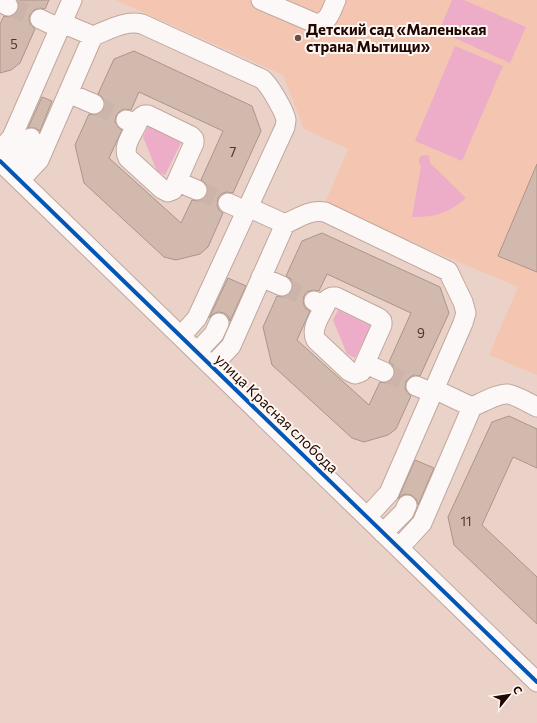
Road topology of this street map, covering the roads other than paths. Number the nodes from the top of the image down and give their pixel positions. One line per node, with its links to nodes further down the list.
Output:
1 (72, 0): 5 (street)
2 (261, 0): 3 (street)
3 (336, 0)
4 (40, 19): 5 (street)
5 (61, 25): 6 (street); 10 (street)
6 (93, 36): 7 (street); 15 (street)
7 (68, 93): 8 (street); 11 (street)
8 (94, 104)
9 (30, 138): 11 (street)
10 (0, 151)
11 (9, 170): 20 (street, улица Красная слобода)
12 (178, 182): 12 (street); 13 (street)
13 (197, 190)
14 (228, 203): 15 (street)
15 (247, 209): 16 (street); 20 (street)
16 (285, 224): 17 (street); 25 (street)
17 (261, 277): 18 (street); 23 (street)
18 (282, 286)
19 (219, 323): 21 (street)
20 (181, 336): 21 (street, улица Красная слобода)
21 (197, 352): 23 (street, улица Красная слобода)
22 (366, 364): 22 (street); 24 (street)
23 (212, 366): 29 (street, улица Красная слобода)
24 (384, 372)
25 (428, 389): 26 (street); 29 (street)
26 (472, 407): 27 (street); 31 (street)
27 (537, 407)
28 (407, 505): 30 (street)
29 (367, 517): 30 (street, улица Красная слобода)
30 (384, 533): 31 (street, улица Красная слобода)
31 (399, 548): 32 (street, улица Красная слобода)
32 (537, 682)

